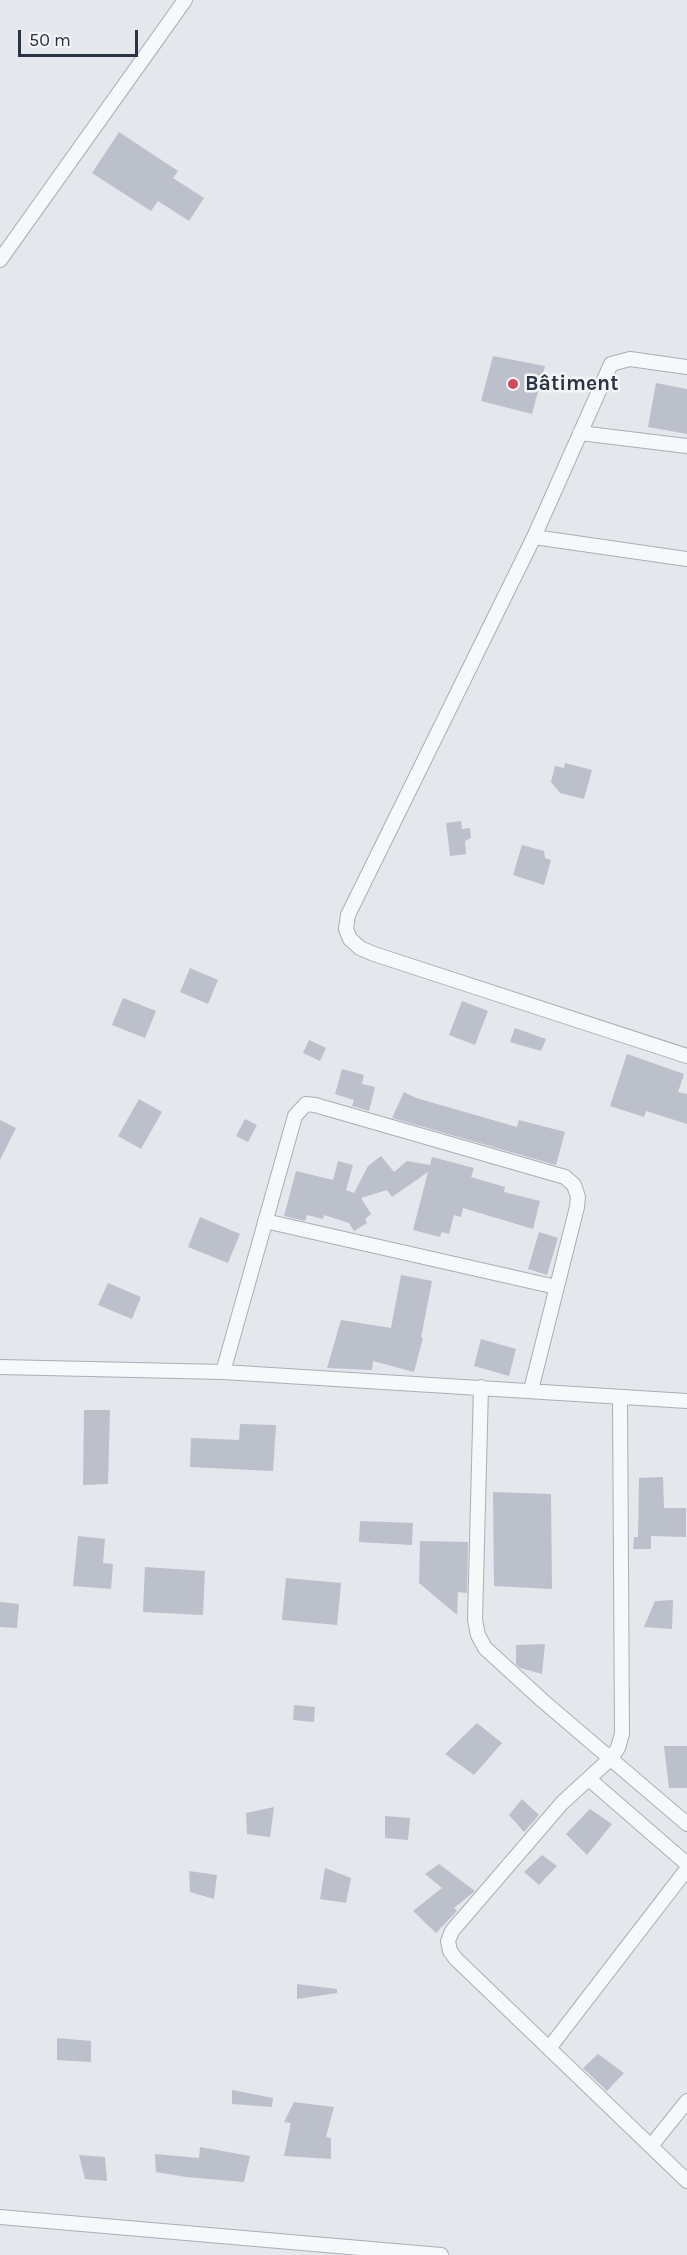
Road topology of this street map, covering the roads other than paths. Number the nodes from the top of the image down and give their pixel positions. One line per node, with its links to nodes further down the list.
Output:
1 (185, 0): 2 (street)
2 (0, 260)
3 (687, 367): 4 (street)
4 (580, 433): 5 (street); 6 (street)
5 (687, 446)
6 (534, 537): 7 (street); 8 (street)
7 (687, 559)
8 (687, 1056)
9 (265, 1221): 10 (street); 10 (street); 12 (street)
10 (555, 1287): 14 (street)
11 (0, 1367): 12 (street)
12 (223, 1372): 13 (street)
13 (481, 1387): 14 (street); 17 (street)
14 (531, 1390): 15 (street)
15 (620, 1397): 16 (street); 17 (street)
16 (687, 1401)
17 (611, 1758): 18 (street); 19 (street)
18 (589, 1779): 20 (street); 22 (street)
19 (687, 1824)
20 (687, 1864)
21 (687, 1869): 22 (street)
22 (550, 2047): 24 (street)
23 (687, 2101): 24 (street)
24 (651, 2146): 25 (street)
25 (687, 2181)
26 (0, 2217): 27 (street)
27 (441, 2255)

